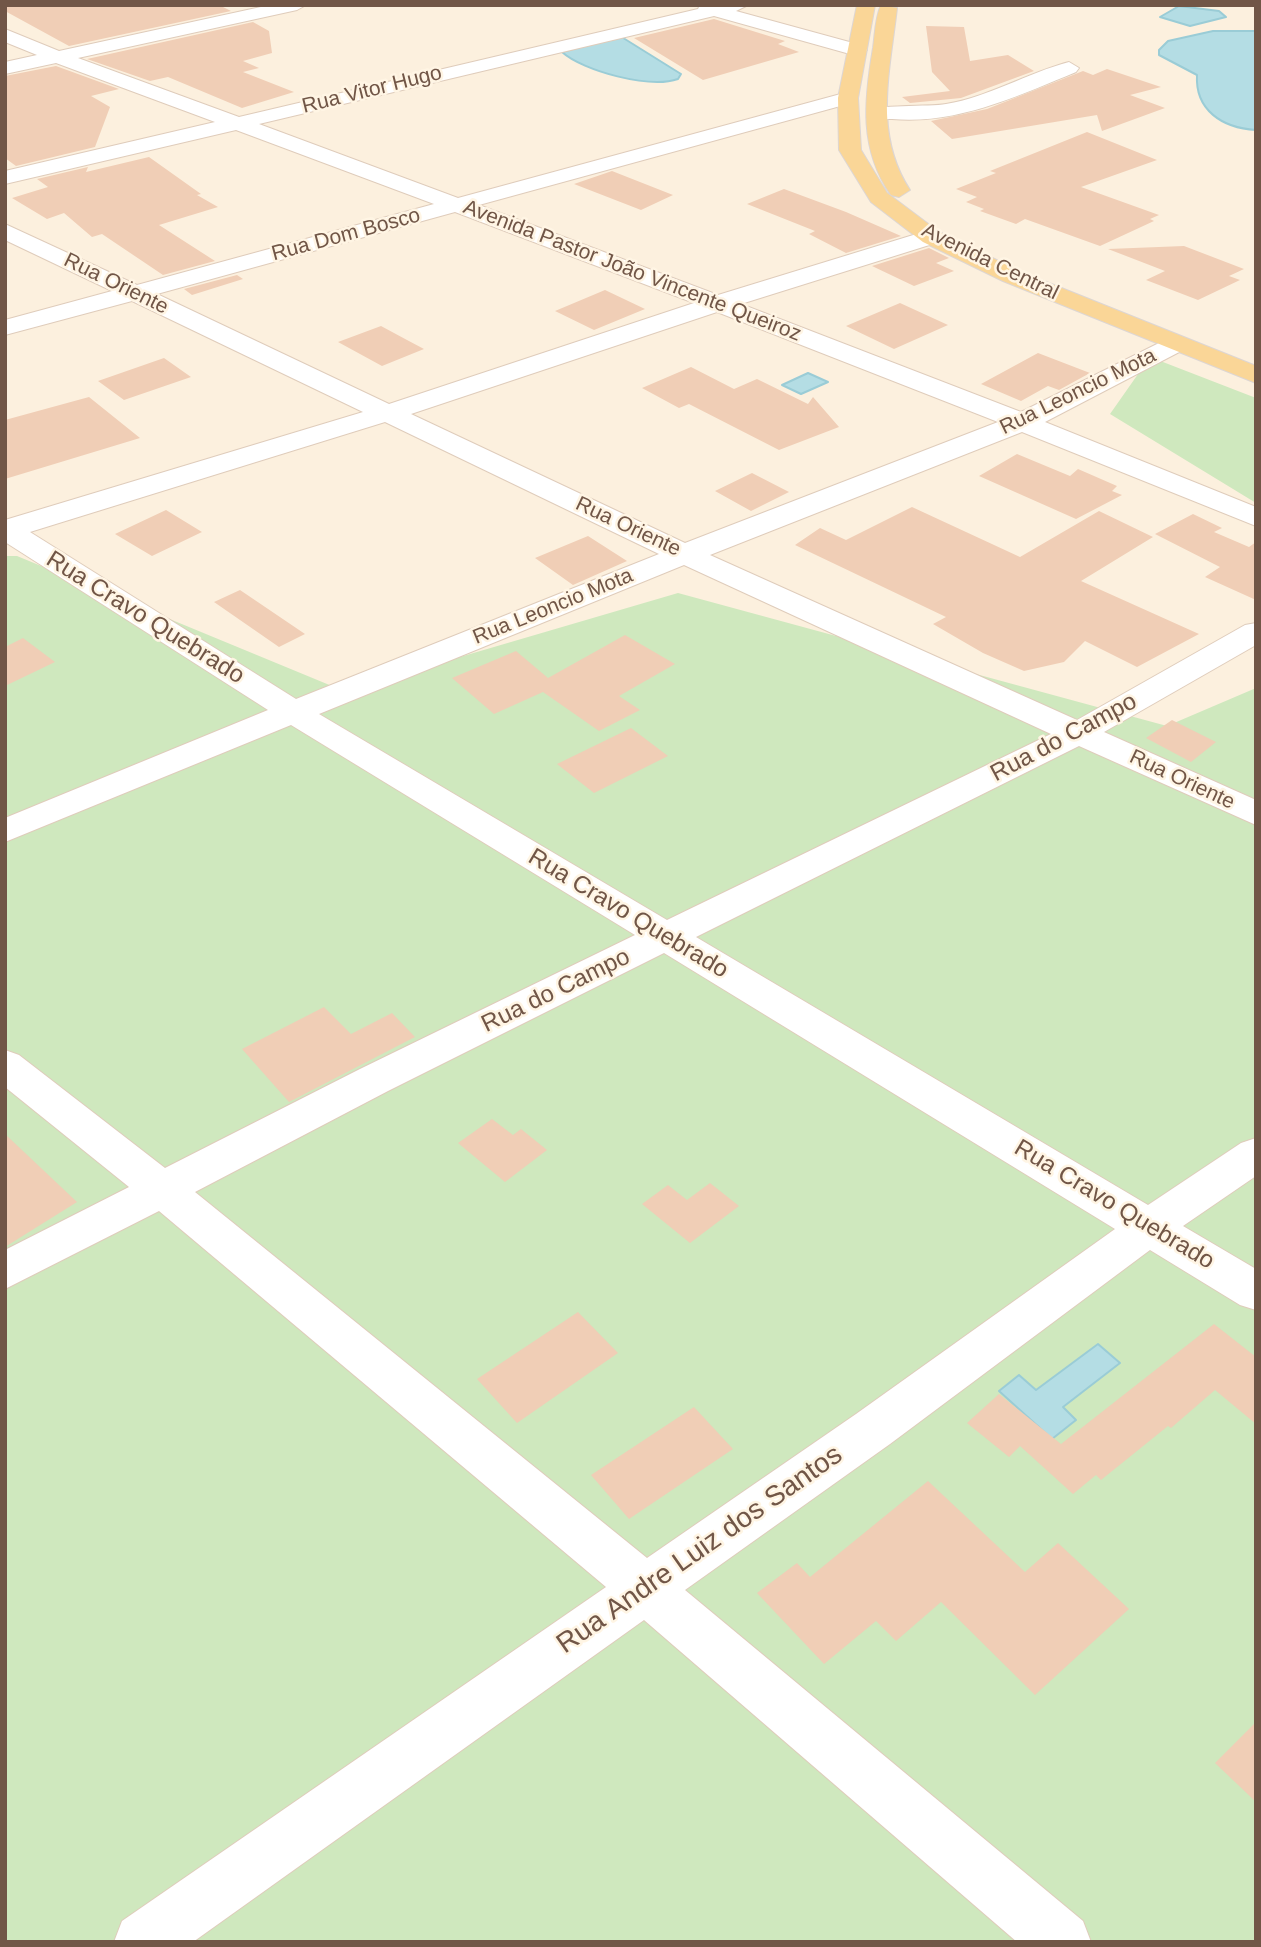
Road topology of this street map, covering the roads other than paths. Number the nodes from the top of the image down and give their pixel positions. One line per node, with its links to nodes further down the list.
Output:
1 (297, 5): 8 (street)
2 (739, 5): 5 (street, Rua Vitor Hugo)
3 (866, 5): 7 (main road, Avenida Central)
4 (889, 5): 12 (main road, Avenida Central)
5 (705, 8): 7 (street); 13 (street, Rua Vitor Hugo)
6 (5, 34): 8 (street, Avenida Pastor João Vincente Queiroz)
7 (857, 50): 11 (main road, Avenida Central)
8 (58, 57): 9 (street); 13 (street, Avenida Pastor João Vincente Queiroz)
9 (5, 68)
10 (1069, 68): 12 (street)
11 (848, 98): 15 (street, Rua Dom Bosco); 17 (main road, Avenida Central)
12 (877, 112): 22 (main road, Avenida Central)
13 (237, 123): 14 (street, Rua Vitor Hugo); 15 (street, Avenida Pastor João Vincente Queiroz)
14 (5, 178)
15 (457, 204): 18 (street, Rua Dom Bosco); 19 (street, Avenida Pastor João Vincente Queiroz)
16 (5, 231): 18 (street, Rua Oriente)
17 (931, 237): 19 (street); 21 (main road, Avenida Central)
18 (134, 293): 20 (street, Rua Dom Bosco); 24 (street, Rua Oriente)
19 (715, 304): 24 (street); 25 (street, Avenida Pastor João Vincente Queiroz)
20 (5, 328)
21 (1176, 344): 23 (main road, Avenida Central); 25 (street, Rua Leoncio Mota)
22 (1256, 360)
23 (1256, 375)
24 (387, 413): 27 (street); 28 (street, Rua Oriente)
25 (1025, 421): 26 (street, Avenida Pastor João Vincente Queiroz); 28 (street, Rua Leoncio Mota)
26 (1256, 517)
27 (6, 530): 30 (street, Rua Cravo Quebrado)
28 (686, 555): 30 (street, Rua Leoncio Mota); 31 (street, Rua Oriente)
29 (1256, 632): 31 (street, Rua do Campo)
30 (293, 712): 33 (street, Rua Leoncio Mota); 34 (street, Rua Cravo Quebrado)
31 (1079, 733): 32 (street, Rua Oriente); 34 (street, Rua do Campo)
32 (1256, 814)
33 (5, 831)
34 (666, 937): 37 (street, Rua do Campo); 38 (street, Rua Cravo Quebrado)
35 (5, 1065): 37 (street)
36 (1256, 1154): 38 (street, Rua Andre Luiz dos Santos)
37 (166, 1190): 39 (street, Rua do Campo); 41 (street)
38 (1151, 1226): 40 (street, Rua Cravo Quebrado); 41 (street, Rua Andre Luiz dos Santos)
39 (5, 1271)
40 (1256, 1292)
41 (645, 1588): 42 (street, Rua Andre Luiz dos Santos); 43 (street)
42 (143, 1942)
43 (1062, 1942)

